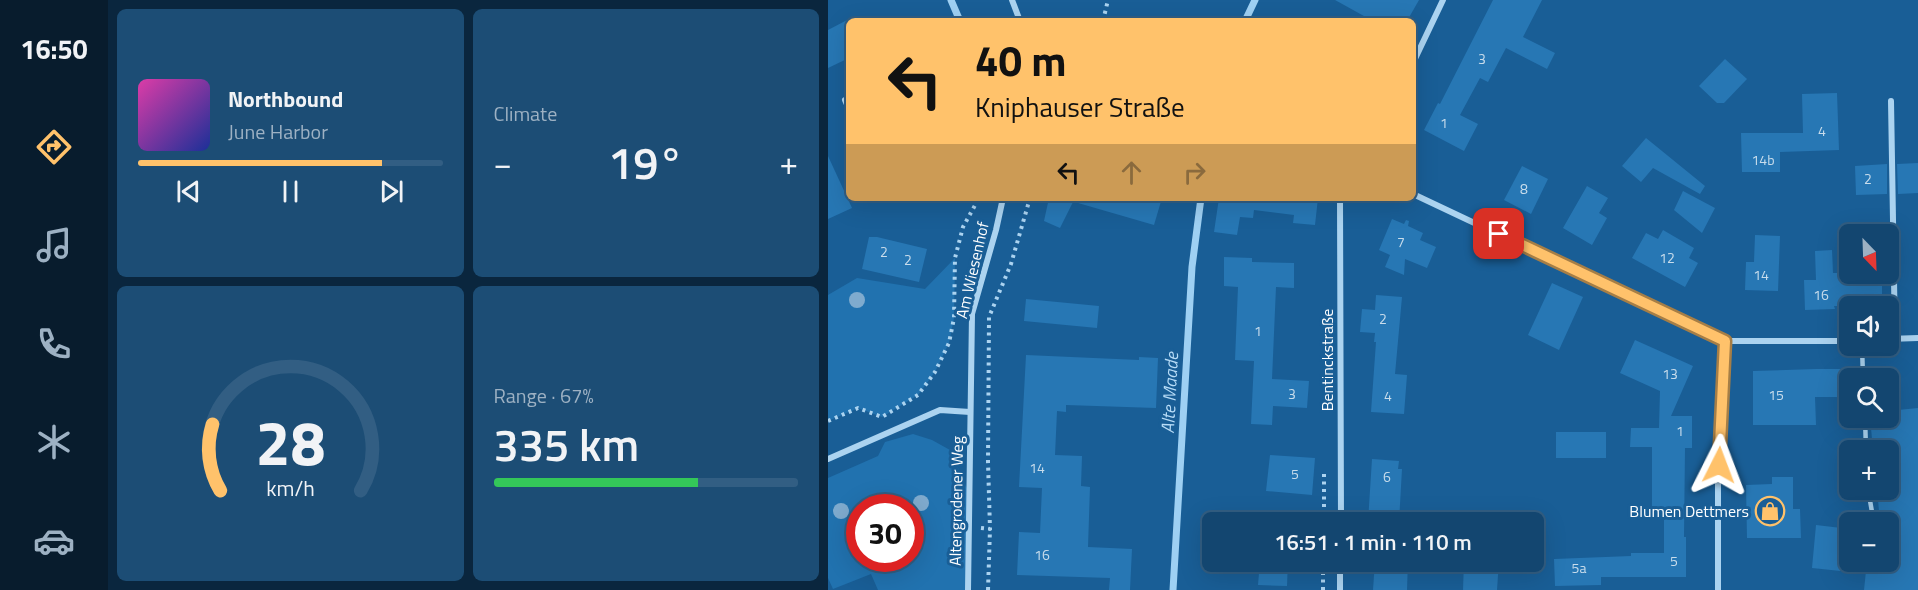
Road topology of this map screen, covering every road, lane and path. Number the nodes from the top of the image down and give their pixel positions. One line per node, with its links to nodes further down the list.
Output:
1 (1012, 0): 4 (street)
2 (1108, 0): 5 (path)
3 (1443, 0): 6 (street)
4 (1019, 18)
5 (1103, 18)
6 (1416, 57)
7 (1891, 101): 13 (street)
8 (1416, 195): 16 (street)
9 (977, 201): 19 (path)
10 (1002, 201): 18 (street, Am Wiesenhof)
11 (1029, 201): 25 (path)
12 (1340, 201): 22 (street, Bentinckstraße)
13 (1892, 296)
14 (1899, 339): 15 (street)
15 (1918, 339)
16 (1725, 341): 17 (street); 32 (street)
17 (1839, 341)
18 (970, 412): 20 (street); 24 (street, Altengrodener Weg)
19 (828, 421)
20 (828, 459)
21 (1870, 500): 23 (lane)
22 (1341, 512)
23 (1872, 512)
24 (970, 527): 25 (path); 28 (street, Altengrodener Weg)
25 (990, 529): 29 (path)
26 (1323, 572): 30 (path)
27 (1340, 572): 31 (street)
28 (968, 590)
29 (988, 590)
30 (1323, 590)
31 (1340, 590)
32 (1718, 590)

